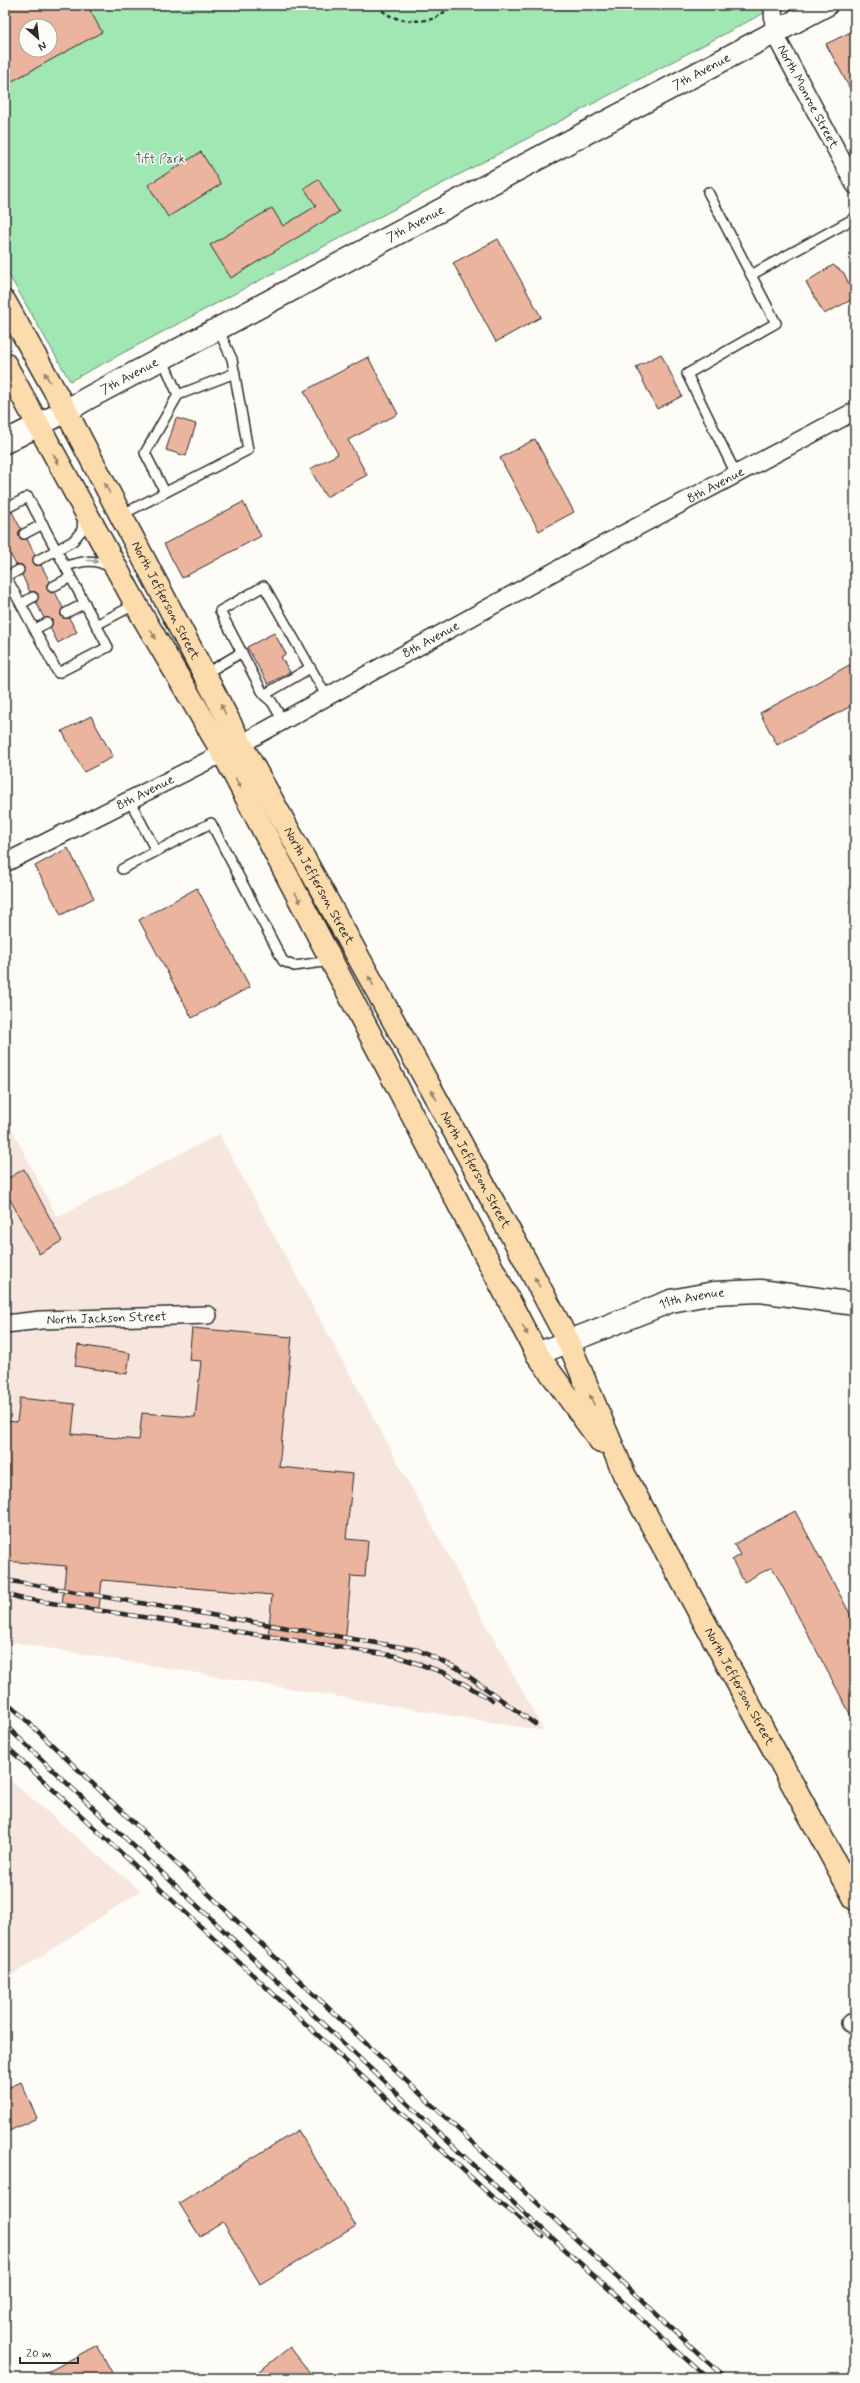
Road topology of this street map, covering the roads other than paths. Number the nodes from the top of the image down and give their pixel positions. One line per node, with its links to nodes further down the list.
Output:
1 (773, 5): 3 (street, North Monroe Street)
2 (826, 5): 3 (street, 7th Avenue)
3 (774, 33): 4 (street, North Monroe Street); 9 (street, 7th Avenue)
4 (855, 185)
5 (708, 192): 7 (lane)
6 (855, 218): 7 (lane)
7 (751, 275): 18 (lane)
8 (5, 302): 14 (main road, North Jefferson Street, one-way to 8)
9 (218, 329): 10 (street, 7th Avenue); 12 (lane)
10 (162, 358): 13 (lane); 14 (street, 7th Avenue)
11 (5, 364): 16 (main road, North Jefferson Street)
12 (235, 373): 13 (lane); 19 (lane)
13 (178, 395): 19 (lane)
14 (66, 411): 16 (street, 7th Avenue); 22 (main road, North Jefferson Street, one-way to 14)
15 (855, 411): 18 (street, 8th Avenue)
16 (38, 424): 17 (street, 7th Avenue); 20 (main road, North Jefferson Street, one-way to 20)
17 (5, 442)
18 (736, 474): 45 (street, 8th Avenue)
19 (165, 492): 22 (lane)
20 (83, 507): 25 (lane); 29 (main road, North Jefferson Street)
21 (5, 509): 23 (lane)
22 (121, 514): 43 (main road, North Jefferson Street)
23 (43, 524): 24 (lane); 25 (lane)
24 (24, 534)
25 (57, 550): 26 (lane); 27 (lane)
26 (38, 560)
27 (66, 566): 29 (lane, one-way to 29); 31 (lane)
28 (19, 570): 30 (lane)
29 (118, 572): 36 (main road, North Jefferson Street)
30 (6, 576): 35 (lane)
31 (71, 577): 32 (lane); 34 (lane)
32 (52, 587)
33 (33, 597): 35 (lane)
34 (85, 603): 37 (lane); 39 (lane)
35 (21, 604): 40 (lane)
36 (136, 604): 39 (lane); 47 (main road, North Jefferson Street, one-way to 47)
37 (66, 613)
38 (47, 623): 40 (lane)
39 (96, 625): 40 (lane)
40 (35, 629)
41 (242, 652): 42 (lane); 43 (lane); 44 (lane)
42 (310, 668): 44 (lane); 45 (lane)
43 (205, 674): 47 (main road, North Jefferson Street, one-way to 43)
44 (264, 695): 46 (lane)
45 (327, 697): 46 (street, 8th Avenue)
46 (283, 721): 47 (street, 8th Avenue)
47 (232, 749): 48 (street, 8th Avenue); 52 (main road, North Jefferson Street, one-way to 52); 56 (main road, North Jefferson Street, one-way to 47)
48 (130, 801): 49 (lane); 50 (street, 8th Avenue)
49 (156, 851): 51 (lane); 52 (lane)
50 (5, 863)
51 (122, 870)
52 (331, 961): 57 (main road, North Jefferson Street, one-way to 57)
53 (855, 1304): 56 (street, 11th Avenue)
54 (208, 1315): 55 (street, North Jackson Street)
55 (5, 1324)
56 (568, 1341): 57 (street, 11th Avenue); 58 (main road, North Jefferson Street, one-way to 56)
57 (537, 1354): 58 (main road, North Jefferson Street)
58 (624, 1474): 59 (main road, North Jefferson Street)
59 (855, 1899)

